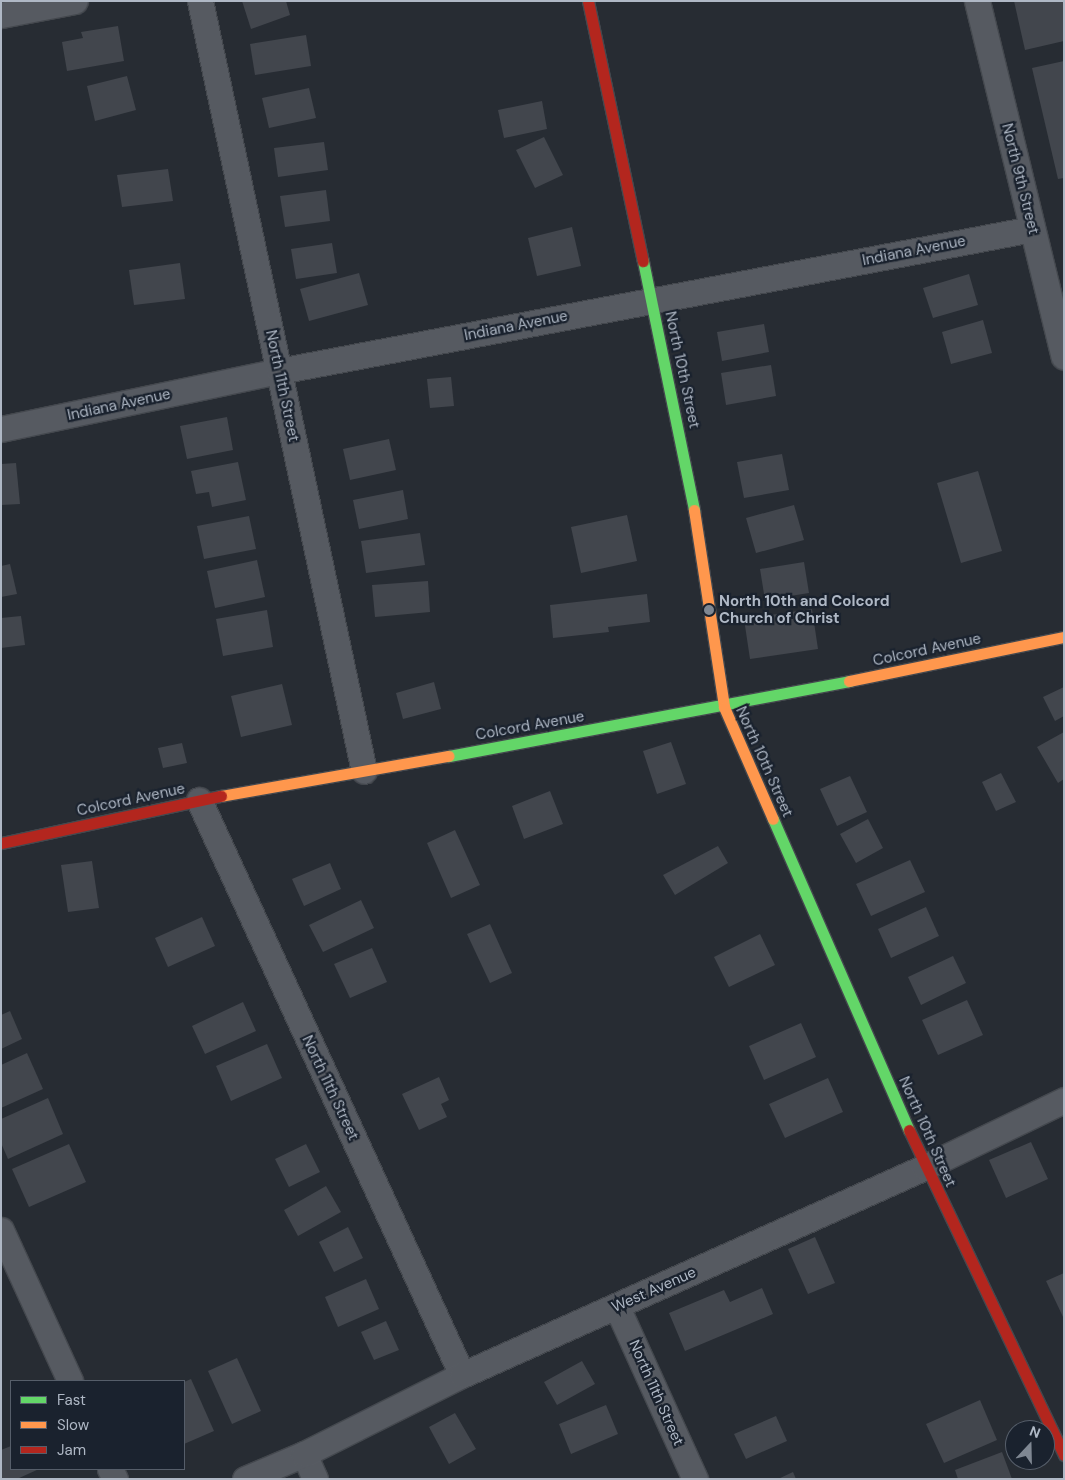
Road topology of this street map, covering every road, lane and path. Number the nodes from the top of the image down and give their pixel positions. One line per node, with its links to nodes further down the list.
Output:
1 (76, 1): 5 (street)
2 (200, 1): 9 (street, North 11th Street)
3 (588, 1): 7 (street, North 10th Street)
4 (976, 1): 6 (street, North 9th Street)
5 (1, 15)
6 (1032, 229): 7 (street, Indiana Avenue); 8 (street, North 9th Street)
7 (652, 300): 9 (street, Indiana Avenue); 12 (street, North 10th Street)
8 (1064, 356)
9 (279, 371): 10 (street, Indiana Avenue); 13 (street, North 11th Street)
10 (1, 429)
11 (1064, 637): 12 (street, Colcord Avenue)
12 (724, 707): 13 (street, Colcord Avenue); 17 (street, North 10th Street)
13 (364, 771): 14 (street, Colcord Avenue)
14 (199, 800): 15 (street, Colcord Avenue); 20 (street, North 11th Street)
15 (1, 843)
16 (1064, 1100): 17 (street, West Avenue)
17 (925, 1167): 19 (street, West Avenue); 23 (street, North 10th Street)
18 (1, 1230): 21 (street)
19 (617, 1307): 20 (street, West Avenue); 26 (street, North 11th Street)
20 (462, 1375): 22 (street, West Avenue)
21 (70, 1380)
22 (304, 1454): 24 (street, West Avenue); 25 (street)
23 (1064, 1454)
24 (245, 1479)
25 (315, 1479)
26 (695, 1479)

